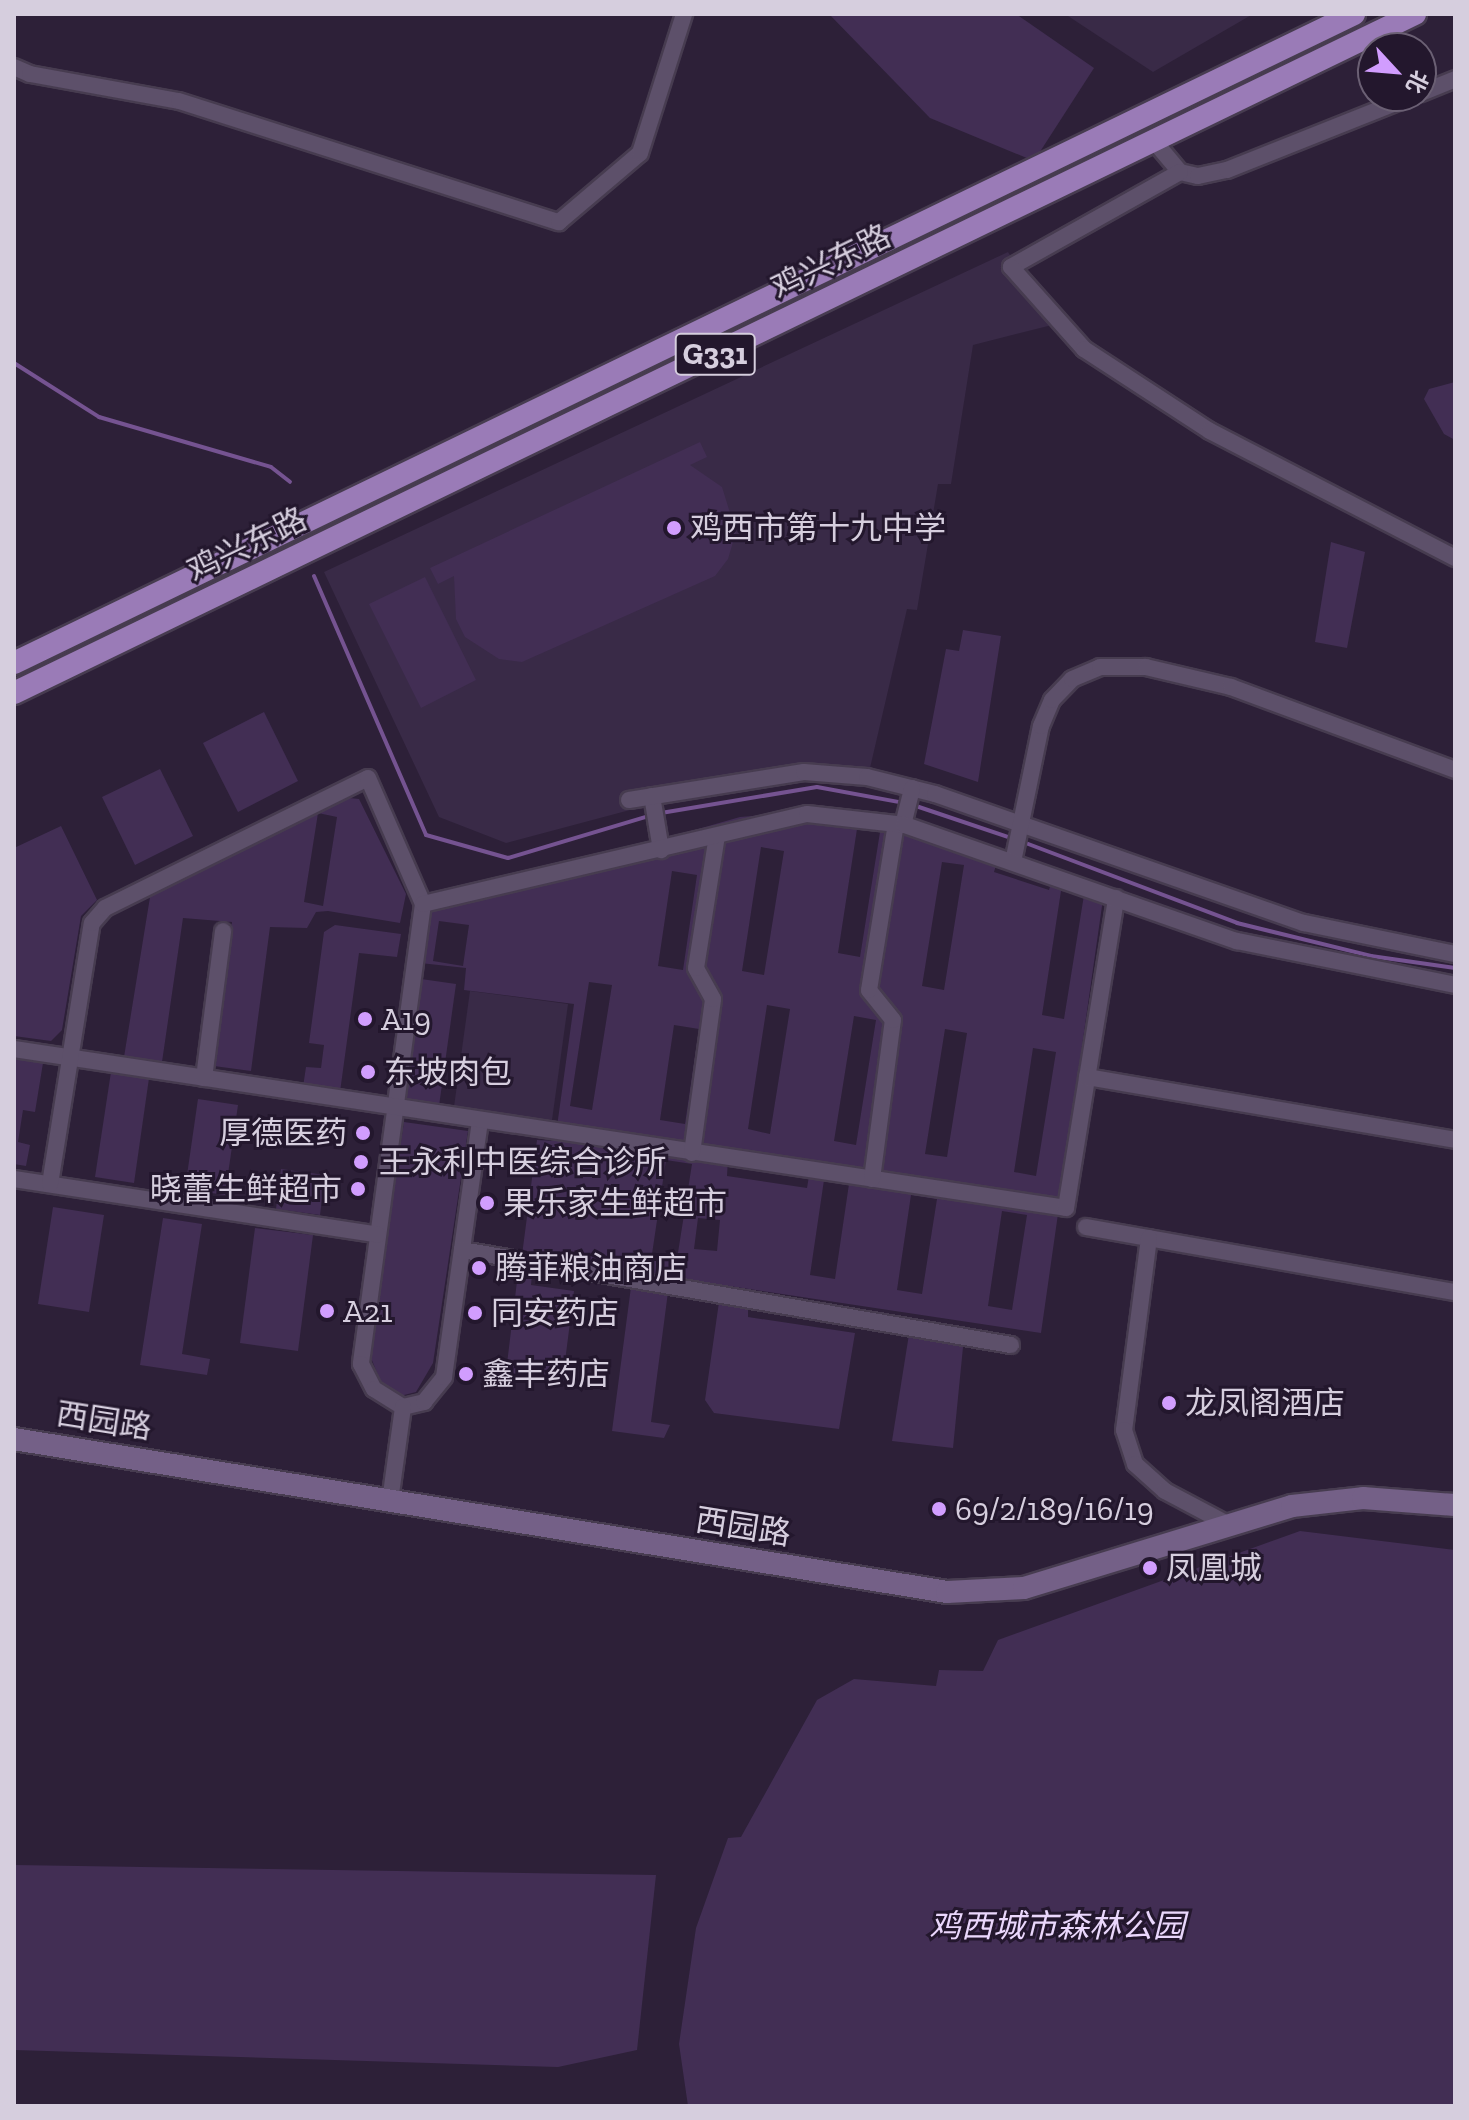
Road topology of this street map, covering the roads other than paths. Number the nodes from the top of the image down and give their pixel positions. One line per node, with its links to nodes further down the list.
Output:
1 (684, 14): 4 (street)
2 (1354, 14): 9 (highway, 鸡兴东路 / G331)
3 (1415, 14): 6 (highway, 鸡兴东路 / G331)
4 (14, 67)
5 (1373, 112): 7 (street)
6 (1154, 141): 7 (street); 10 (highway, 鸡兴东路 / G331)
7 (1180, 172): 8 (street)
8 (1455, 558)
9 (14, 663)
10 (14, 693)
11 (1455, 770): 16 (street)
12 (912, 788): 13 (street); 15 (street); 16 (street)
13 (652, 796): 14 (street); 18 (street)
14 (629, 800)
15 (900, 825): 17 (street); 19 (street); 34 (street)
16 (1021, 825): 19 (street); 23 (street)
17 (717, 836): 18 (street); 32 (street)
18 (661, 850): 21 (street)
19 (1013, 862): 20 (street)
20 (1116, 898): 24 (street); 27 (street)
21 (423, 904): 26 (street); 29 (street)
22 (223, 931): 28 (street)
23 (1455, 954)
24 (1455, 985)
25 (14, 1049): 26 (street)
26 (69, 1057): 28 (street); 35 (street)
27 (1087, 1077): 31 (street); 34 (street)
28 (204, 1078): 29 (street)
29 (395, 1108): 30 (street); 37 (street)
30 (480, 1121): 32 (street); 39 (street)
31 (1455, 1140)
32 (692, 1153): 34 (street)
33 (14, 1179): 35 (street)
34 (872, 1179)
35 (50, 1184): 37 (street)
36 (1086, 1227): 38 (street)
37 (378, 1235): 42 (street)
38 (1149, 1238): 40 (street); 46 (street)
39 (462, 1250): 41 (street); 42 (street)
40 (1455, 1292)
41 (1011, 1345)
42 (403, 1407): 44 (street)
43 (14, 1439): 44 (main road, 西园路)
44 (390, 1501): 46 (main road, 西园路)
45 (1455, 1505): 46 (main road, 西园路)
46 (1231, 1526)

